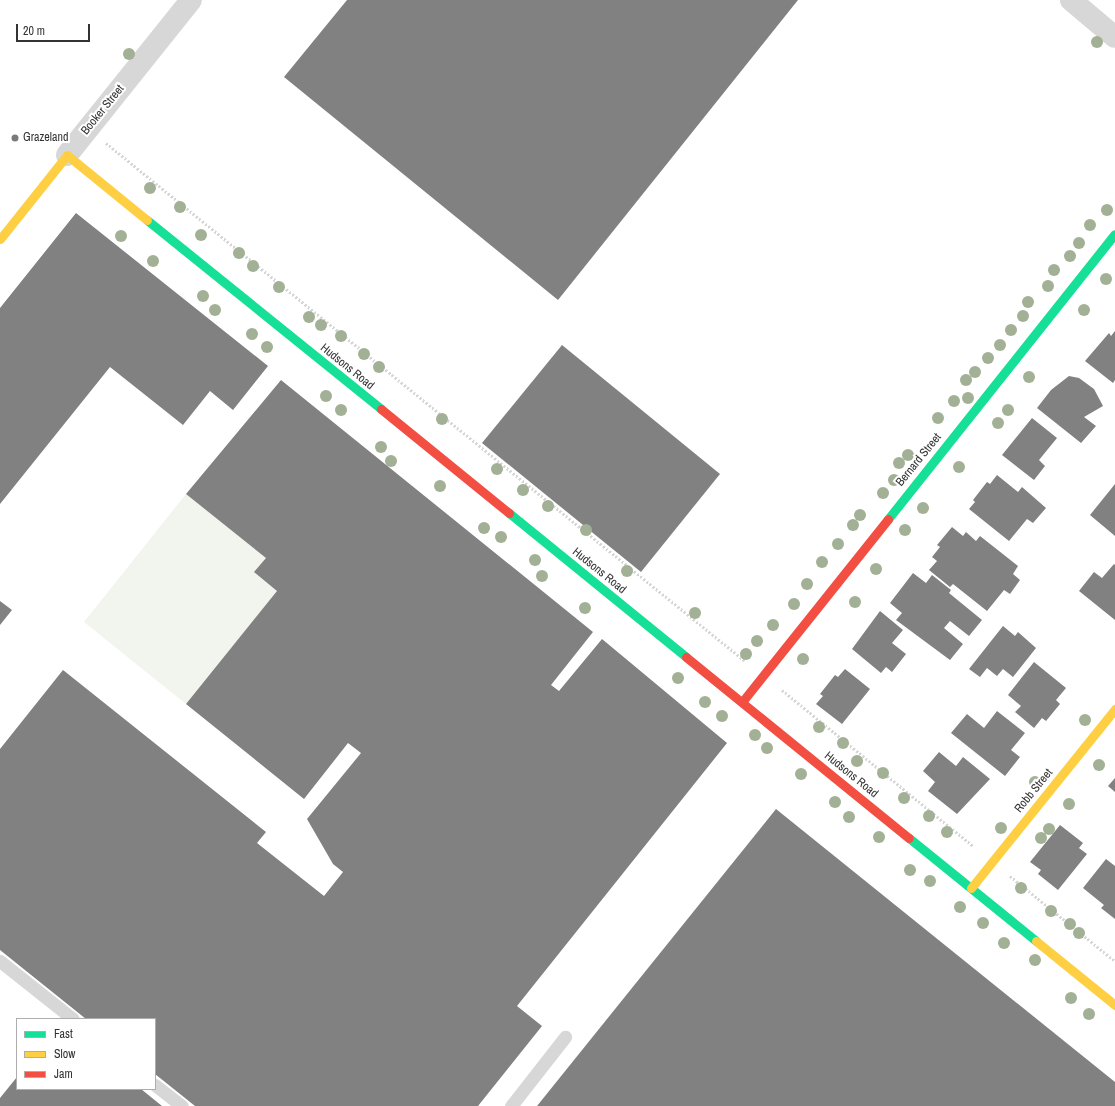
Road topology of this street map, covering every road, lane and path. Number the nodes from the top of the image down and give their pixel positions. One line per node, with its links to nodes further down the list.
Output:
1 (191, 0): 4 (street, Booker Street)
2 (1071, 0): 3 (street)
3 (1115, 37)
4 (89, 128): 5 (street, Booker Street); 8 (path)
5 (67, 155): 7 (street, Booker Street); 9 (street, Hudsons Road)
6 (1115, 234): 8 (street, Bernard Street)
7 (0, 239)
8 (763, 675): 9 (street, Bernard Street); 11 (path)
9 (742, 702): 12 (street, Hudsons Road)
10 (1115, 709): 11 (street, Robb Street)
11 (992, 862): 12 (street, Robb Street); 14 (path)
12 (971, 888): 15 (street, Hudsons Road)
13 (0, 961): 16 (lane)
14 (1115, 961)
15 (1115, 1006)
16 (72, 1018)
17 (565, 1037): 20 (lane)
18 (156, 1086): 19 (lane)
19 (182, 1106)
20 (511, 1106)

